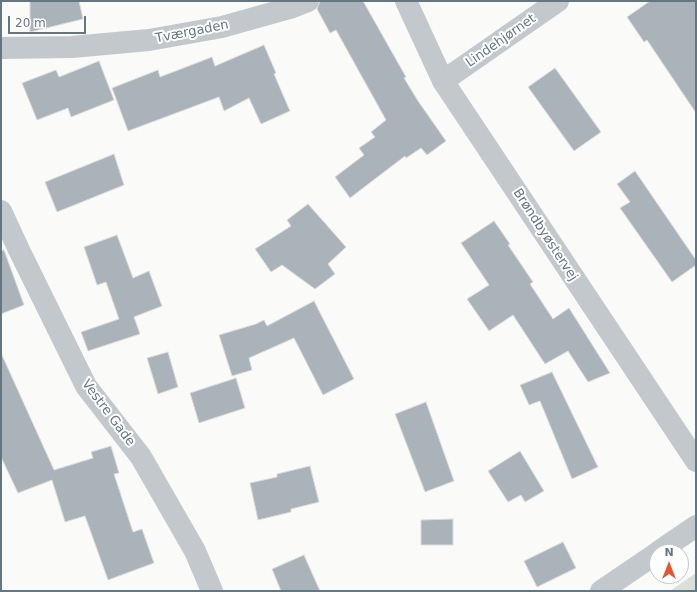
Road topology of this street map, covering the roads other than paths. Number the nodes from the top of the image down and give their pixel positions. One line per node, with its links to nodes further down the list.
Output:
1 (308, 1): 4 (street, Tværgaden)
2 (406, 1): 5 (street, Brøndbyøstervej)
3 (558, 1): 5 (street, Lindehjørnet)
4 (1, 48)
5 (444, 81): 8 (street, Brøndbyøstervej)
6 (1, 210): 7 (street, Vestre Gade)
7 (8, 246): 12 (street, Vestre Gade)
8 (696, 461)
9 (696, 526): 10 (street)
10 (670, 544)
11 (649, 558): 13 (street)
12 (212, 591)
13 (601, 591)

